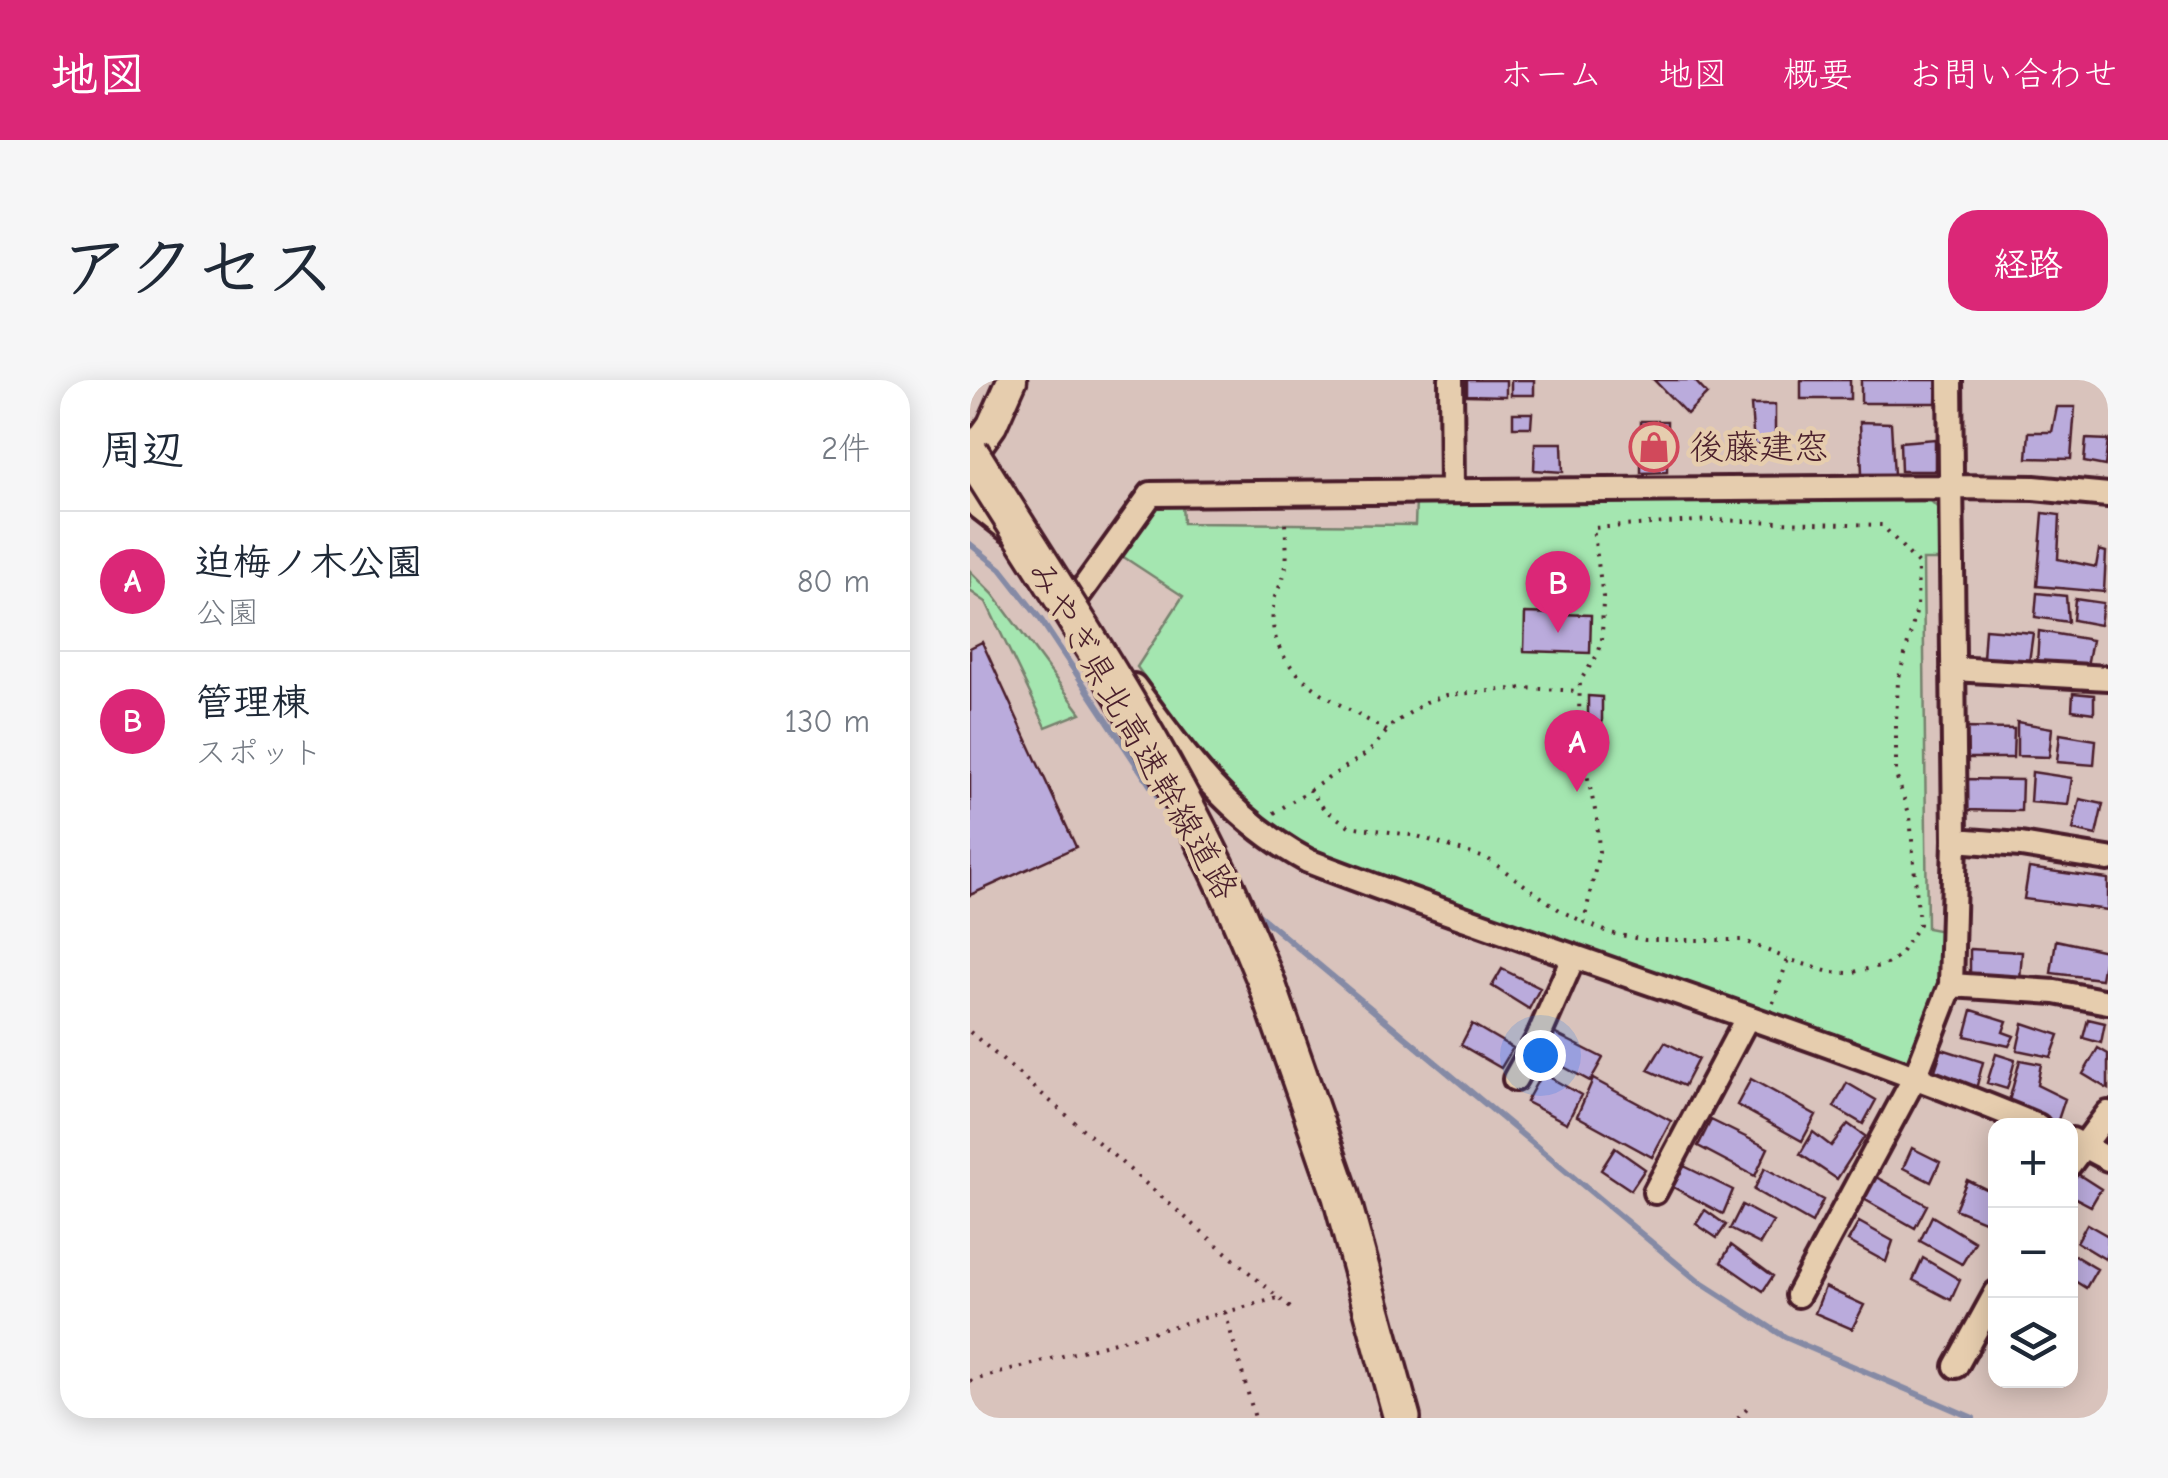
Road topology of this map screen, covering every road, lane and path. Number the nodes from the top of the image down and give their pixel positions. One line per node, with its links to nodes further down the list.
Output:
1 (1012, 380): 4 (street)
2 (1451, 380): 6 (street)
3 (1950, 380): 5 (street)
4 (970, 454): 42 (main road, みやぎ県北高速幹線道路, bridge)
5 (1949, 487): 6 (street); 7 (street); 11 (street)
6 (1452, 490): 10 (street)
7 (2108, 496)
8 (970, 500): 10 (street)
9 (1285, 524): 14 (path)
10 (1073, 603): 20 (street)
11 (1953, 669): 12 (street); 17 (street)
12 (2108, 678)
13 (1580, 691): 14 (path); 19 (path); 21 (path)
14 (1387, 730): 15 (path)
15 (1309, 788): 16 (path); 19 (path)
16 (1269, 816)
17 (1955, 840): 18 (street); 22 (street)
18 (2108, 859)
19 (1584, 922): 21 (path)
20 (1572, 958): 24 (street); 27 (street)
21 (1788, 958): 24 (path)
22 (1950, 984): 23 (street); 26 (street)
23 (2108, 1002)
24 (1757, 1017): 26 (street); 32 (street)
25 (970, 1032): 34 (path)
26 (1916, 1075): 29 (street); 33 (street)
27 (1515, 1079)
28 (2108, 1113): 30 (street)
29 (2019, 1118)
30 (2078, 1142): 31 (street)
31 (2108, 1159)
32 (1655, 1192)
33 (1798, 1295)
34 (1278, 1298): 36 (path); 37 (path)
35 (1993, 1298): 38 (street)
36 (1225, 1312): 39 (path); 41 (path)
37 (1294, 1312)
38 (1956, 1366)
39 (970, 1382)
40 (1748, 1408): 43 (path)
41 (1255, 1418)
42 (1402, 1418)
43 (1738, 1418)

